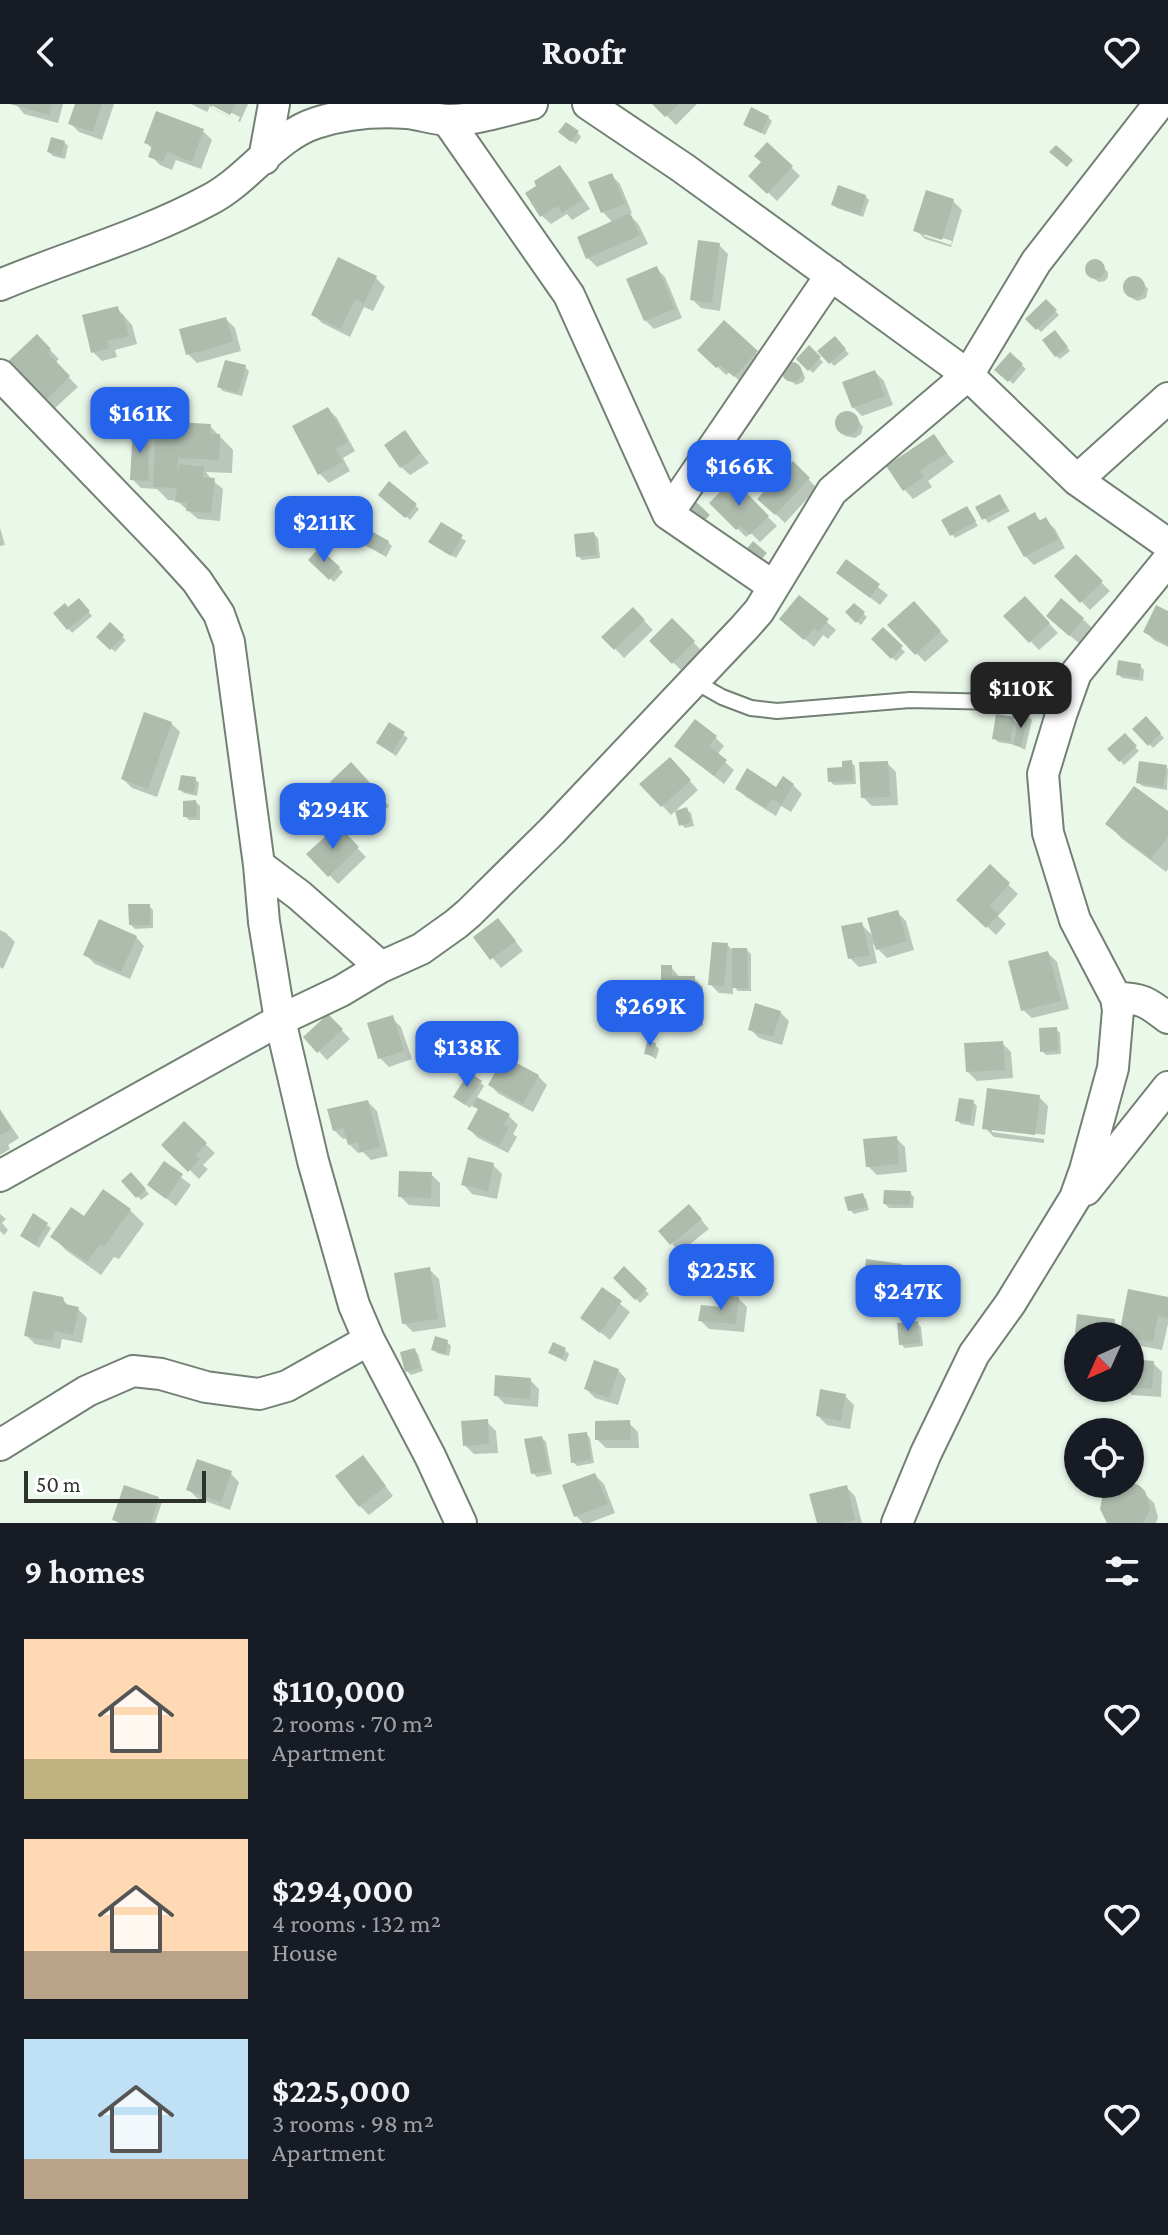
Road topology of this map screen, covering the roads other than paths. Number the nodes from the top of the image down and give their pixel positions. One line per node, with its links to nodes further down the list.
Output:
1 (274, 104): 6 (street)
2 (532, 104): 5 (street)
3 (588, 104): 7 (street)
4 (1159, 104): 10 (street)
5 (465, 114): 6 (street); 13 (street)
6 (264, 159): 8 (street)
7 (831, 275): 10 (street); 13 (street)
8 (0, 285)
9 (0, 375): 19 (street)
10 (968, 375): 12 (street); 16 (street)
11 (1168, 398): 12 (street)
12 (1077, 480): 14 (street)
13 (668, 514): 16 (street)
14 (1168, 544)
15 (1168, 560): 17 (street)
16 (773, 586): 18 (street)
17 (1076, 673): 18 (lane); 21 (street)
18 (694, 681): 20 (street)
19 (259, 865): 20 (street); 23 (street)
20 (381, 967): 23 (street)
21 (1116, 998): 22 (street); 26 (street)
22 (1168, 1018)
23 (280, 1020): 25 (street); 27 (street)
24 (1168, 1087): 26 (street)
25 (0, 1176)
26 (1065, 1217): 30 (street)
27 (369, 1340): 28 (street); 29 (street)
28 (0, 1445)
29 (461, 1523)
30 (897, 1523)

